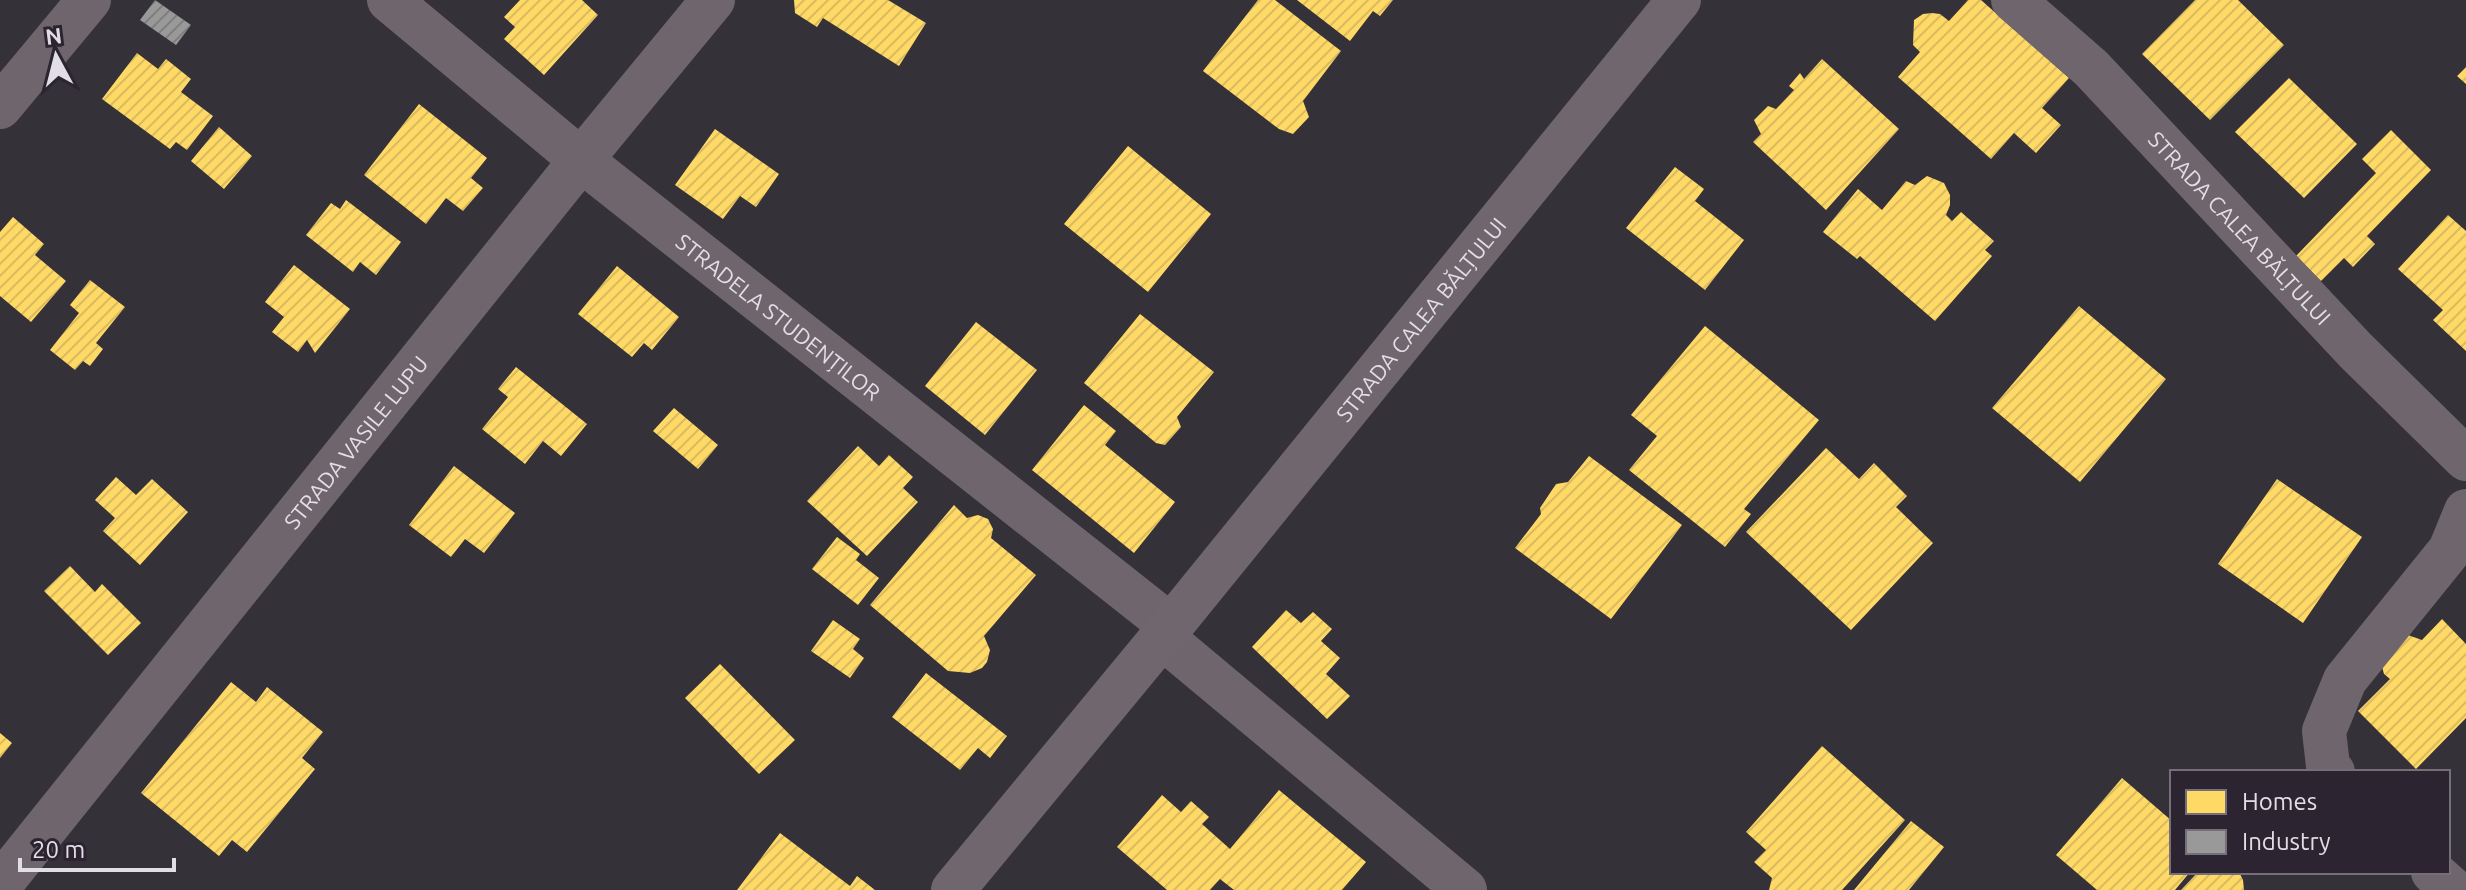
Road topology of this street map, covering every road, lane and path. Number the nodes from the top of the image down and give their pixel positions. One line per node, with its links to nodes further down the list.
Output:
1 (89, 0): 6 (street)
2 (389, 0): 7 (street, STRADELA STUDENȚILOR)
3 (713, 0): 7 (street, STRADA VASILE LUPU)
4 (1679, 0): 10 (main road, STRADA CALEA BĂLȚULUI)
5 (2013, 0): 8 (street, STRADA CALEA BĂLȚULUI)
6 (0, 107)
7 (581, 160): 10 (street, STRADELA STUDENȚILOR); 13 (street, STRADA VASILE LUPU)
8 (2466, 459)
9 (2466, 511): 11 (street)
10 (1166, 632): 14 (main road, STRADA CALEA BĂLȚULUI); 15 (street)
11 (2331, 770)
12 (2435, 874): 16 (street)
13 (0, 885)
14 (953, 890)
15 (1465, 890)
16 (2453, 890)

